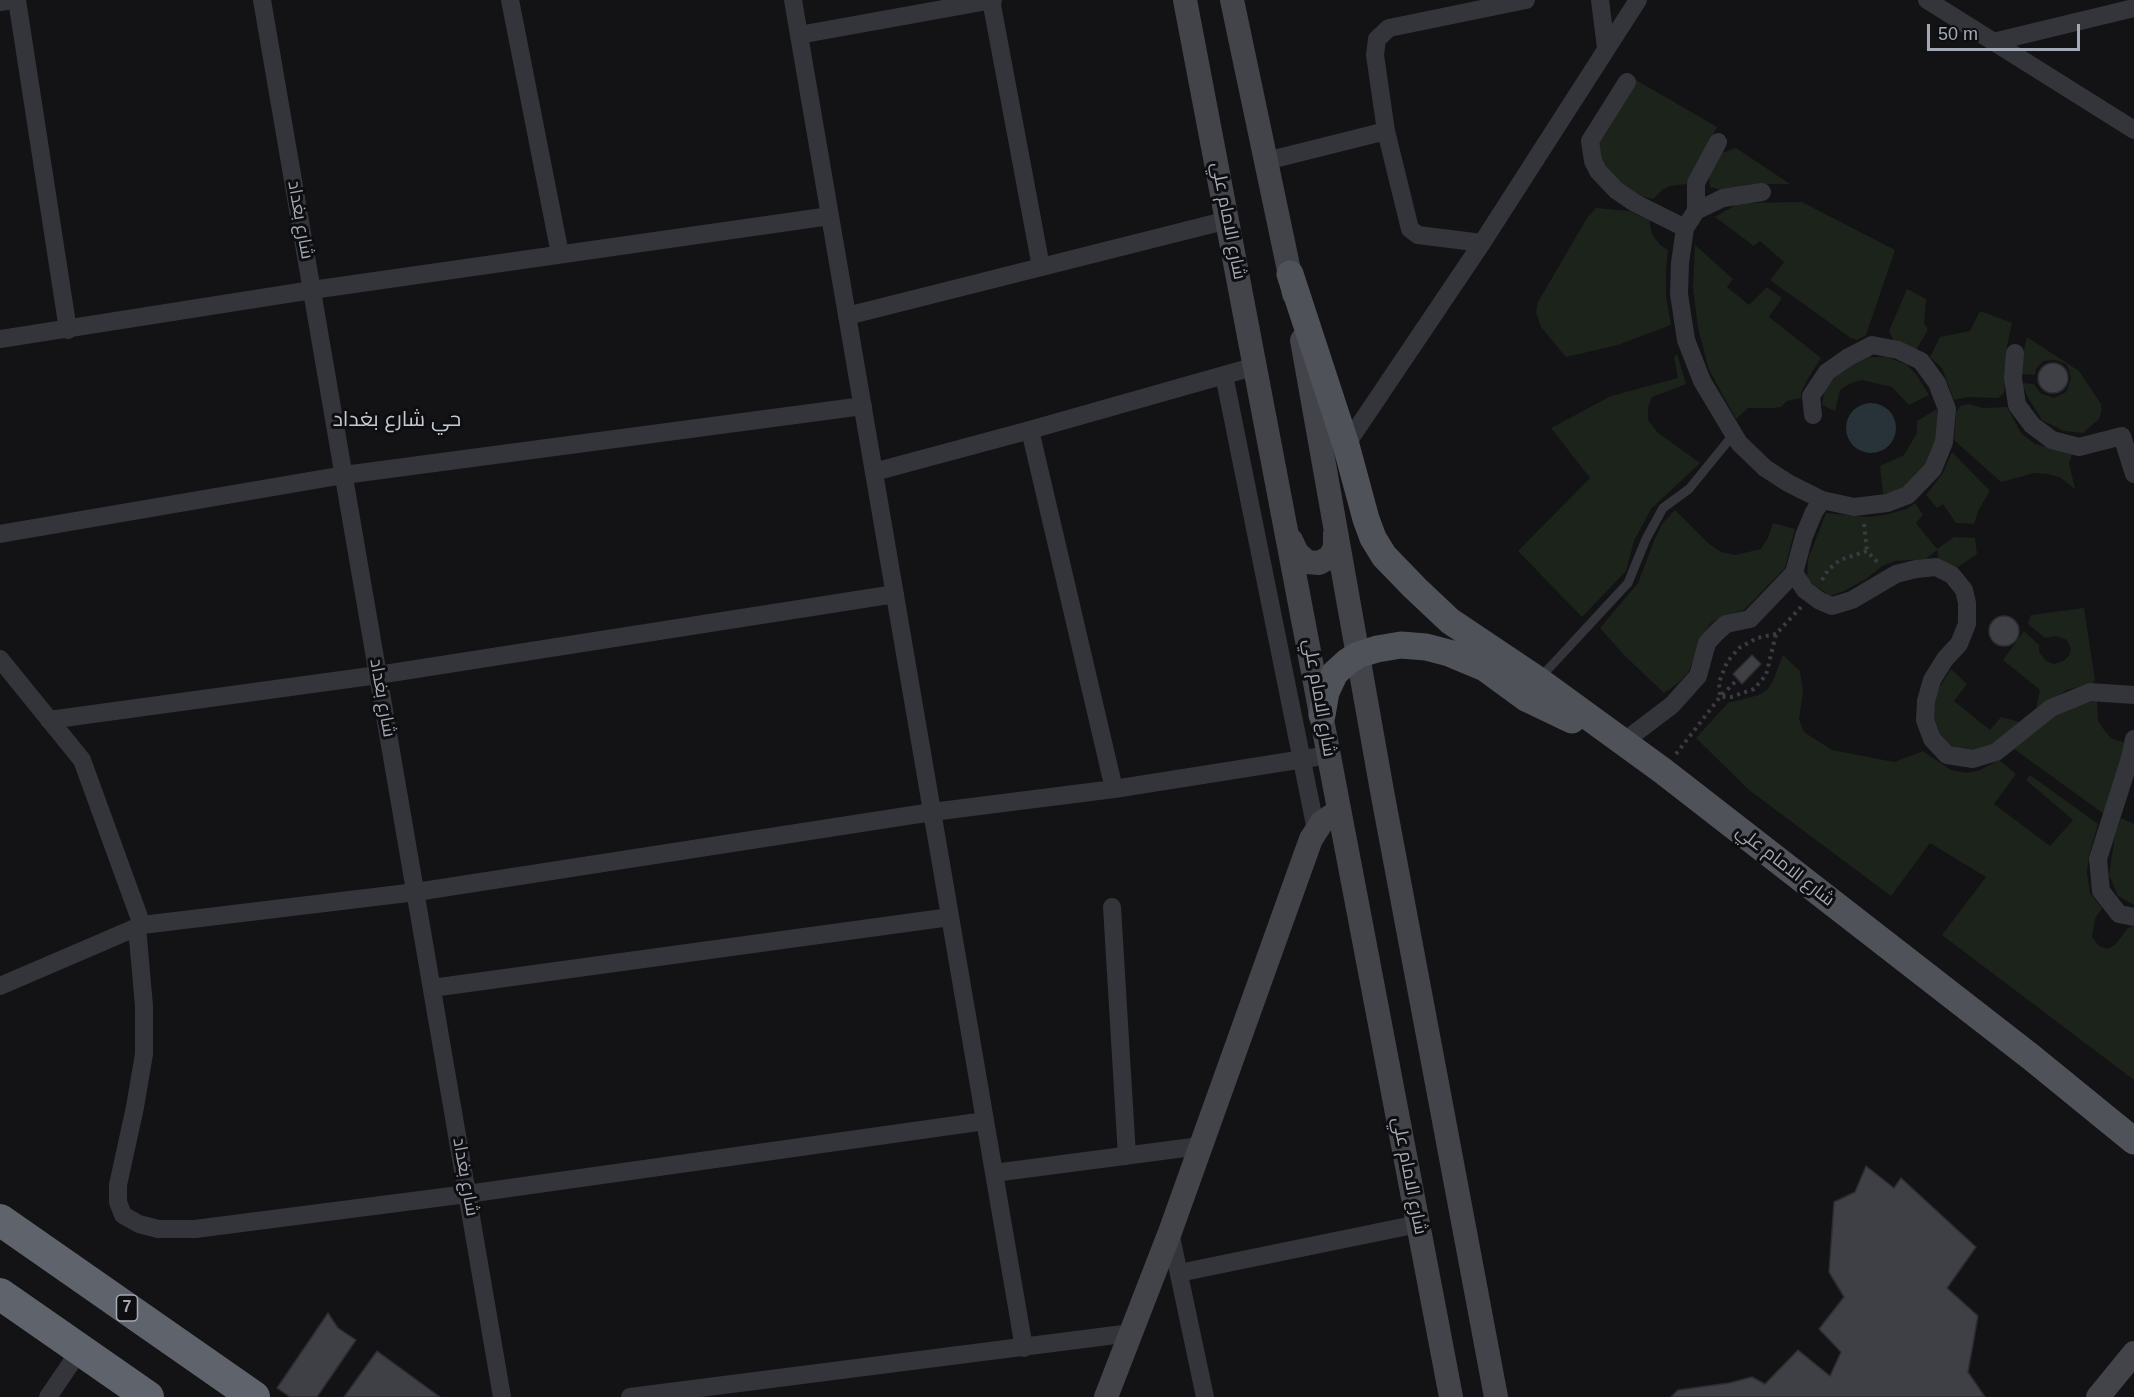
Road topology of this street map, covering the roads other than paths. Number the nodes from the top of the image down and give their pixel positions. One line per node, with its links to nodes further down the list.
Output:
1 (15, 0): 12 (street); 33 (street)
2 (262, 0): 31 (street, شارع بغداد)
3 (510, 0): 28 (street)
4 (794, 0): 14 (street)
5 (992, 0): 14 (street); 29 (street)
6 (1185, 0): 25 (main road, شارع الامام علي)
7 (1233, 0): 21 (main road, شارع الامام علي)
8 (1526, 0): 19 (street)
9 (1600, 0): 16 (street)
10 (1638, 0): 16 (street)
11 (1927, 0): 15 (street)
12 (0, 2)
13 (2134, 8): 15 (street)
14 (800, 35): 24 (street)
15 (1993, 42): 18 (street)
16 (1606, 48): 27 (street)
17 (1627, 82): 26 (street)
18 (2134, 130)
19 (1386, 132): 21 (street); 27 (street)
20 (1718, 142): 23 (street)
21 (1266, 161): 30 (main road, شارع الامام علي)
22 (1762, 192): 23 (street)
23 (1696, 211): 26 (street)
24 (830, 216): 28 (street); 32 (street)
25 (1228, 220): 29 (street); 36 (main road, شارع الامام علي)
26 (1685, 228): 41 (street)
27 (1482, 243): 42 (street)
28 (560, 254): 31 (street)
29 (1041, 267): 32 (street)
30 (1290, 274): 42 (main road, شارع الامام علي); 47 (main road, شارع الامام علي)
31 (312, 290): 33 (street); 45 (street, شارع بغداد)
32 (848, 315): 38 (street)
33 (68, 330): 34 (street)
34 (0, 339)
35 (2014, 353): 44 (street)
36 (1256, 366): 37 (street); 49 (main road, شارع الامام علي)
37 (1224, 375): 40 (street); 62 (street)
38 (863, 406): 43 (street); 45 (street)
39 (1813, 415): 46 (street)
40 (1030, 430): 43 (street); 63 (street)
41 (1733, 435): 46 (street); 55 (lane)
42 (1346, 445): 55 (main road, شارع الامام علي)
43 (874, 472): 51 (street)
44 (2134, 474)
45 (344, 475): 48 (street); 54 (street, شارع بغداد)
46 (1822, 500): 50 (street)
47 (1336, 529): 49 (main road); 52 (main road, شارع الامام علي)
48 (0, 534)
49 (1288, 535): 57 (main road, شارع الامام علي)
50 (1794, 573): 56 (street); 60 (street)
51 (895, 594): 54 (street); 65 (street)
52 (1358, 655): 57 (main road); 60 (main road); 97 (main road, شارع الامام علي)
53 (0, 659): 58 (street)
54 (378, 675): 58 (street); 67 (street, شارع بغداد)
55 (1539, 680): 60 (main road, شارع الامام علي)
56 (2134, 695)
57 (1322, 715): 61 (main road, شارع الامام علي)
58 (49, 720): 71 (street)
59 (2134, 740): 70 (street)
60 (1622, 743): 75 (main road, شارع الامام علي)
61 (1329, 755): 62 (street); 64 (main road, شارع الامام علي)
62 (1302, 759): 63 (street); 66 (street)
63 (1114, 789): 65 (street)
64 (1339, 811): 66 (main road); 81 (main road, شارع الامام علي)
65 (932, 812): 67 (street); 69 (street)
66 (1316, 830): 76 (main road)
67 (416, 892): 71 (street); 73 (street, شارع بغداد)
68 (1112, 907): 77 (street)
69 (950, 917): 73 (street); 74 (street)
70 (2134, 917)
71 (140, 926): 72 (street); 79 (street)
72 (0, 986)
73 (432, 988): 79 (street, شارع بغداد)
74 (985, 1121): 78 (street); 79 (street)
75 (2134, 1142)
76 (1200, 1146): 77 (street); 82 (main road)
77 (1127, 1156): 78 (street)
78 (994, 1173): 86 (street)
79 (467, 1194): 92 (street, شارع بغداد)
80 (0, 1220): 91 (highway, 7)
81 (1418, 1224): 83 (street); 96 (main road, شارع الامام علي)
82 (1170, 1232): 83 (street); 85 (main road)
83 (1179, 1273): 95 (street)
84 (0, 1294): 87 (highway)
85 (1131, 1333): 86 (street); 94 (main road)
86 (1024, 1348): 93 (street)
87 (80, 1350): 89 (street); 90 (highway)
88 (2134, 1353): 98 (main road)
89 (48, 1397)
90 (148, 1397)
91 (254, 1397)
92 (502, 1397)
93 (630, 1397)
94 (1106, 1397)
95 (1205, 1397)
96 (1451, 1397)
97 (1496, 1397)
98 (2098, 1397)

